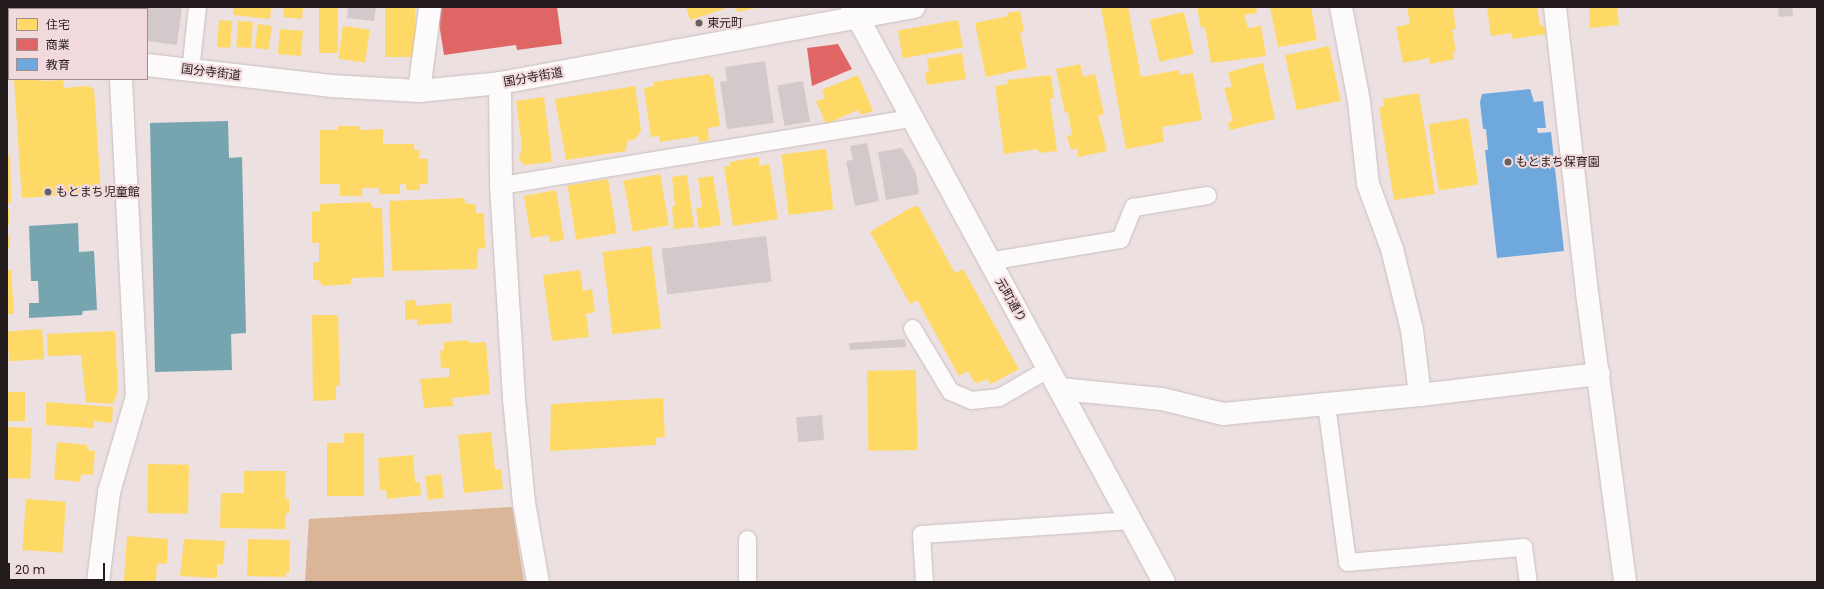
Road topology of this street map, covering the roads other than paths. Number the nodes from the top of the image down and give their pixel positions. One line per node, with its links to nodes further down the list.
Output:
1 (197, 7): 8 (lane)
2 (430, 7): 11 (street)
3 (914, 7): 6 (street, 国分寺街道)
4 (1341, 7): 20 (street)
5 (1555, 7): 18 (street)
6 (855, 12): 10 (street, 国分寺街道); 12 (street, 元町通り)
7 (148, 65): 8 (street, 国分寺街道)
8 (190, 70): 11 (street, 国分寺街道)
9 (121, 80): 24 (street)
10 (500, 82): 11 (street, 国分寺街道); 13 (street)
11 (419, 92)
12 (912, 118): 13 (lane); 15 (street, 元町通り)
13 (501, 185): 25 (street)
14 (1207, 195): 15 (lane)
15 (988, 261): 17 (street, 元町通り)
16 (912, 328): 17 (lane)
17 (1049, 368): 19 (street, 元町通り)
18 (1599, 374): 20 (street); 30 (street)
19 (1061, 389): 21 (street); 22 (street, 元町通り)
20 (1420, 395): 21 (street)
21 (1326, 404): 29 (lane)
22 (1131, 520): 27 (lane); 28 (street, 元町通り)
23 (747, 539): 26 (lane)
24 (98, 582)
25 (538, 582)
26 (747, 582)
27 (924, 582)
28 (1164, 582)
29 (1528, 582)
30 (1625, 582)

